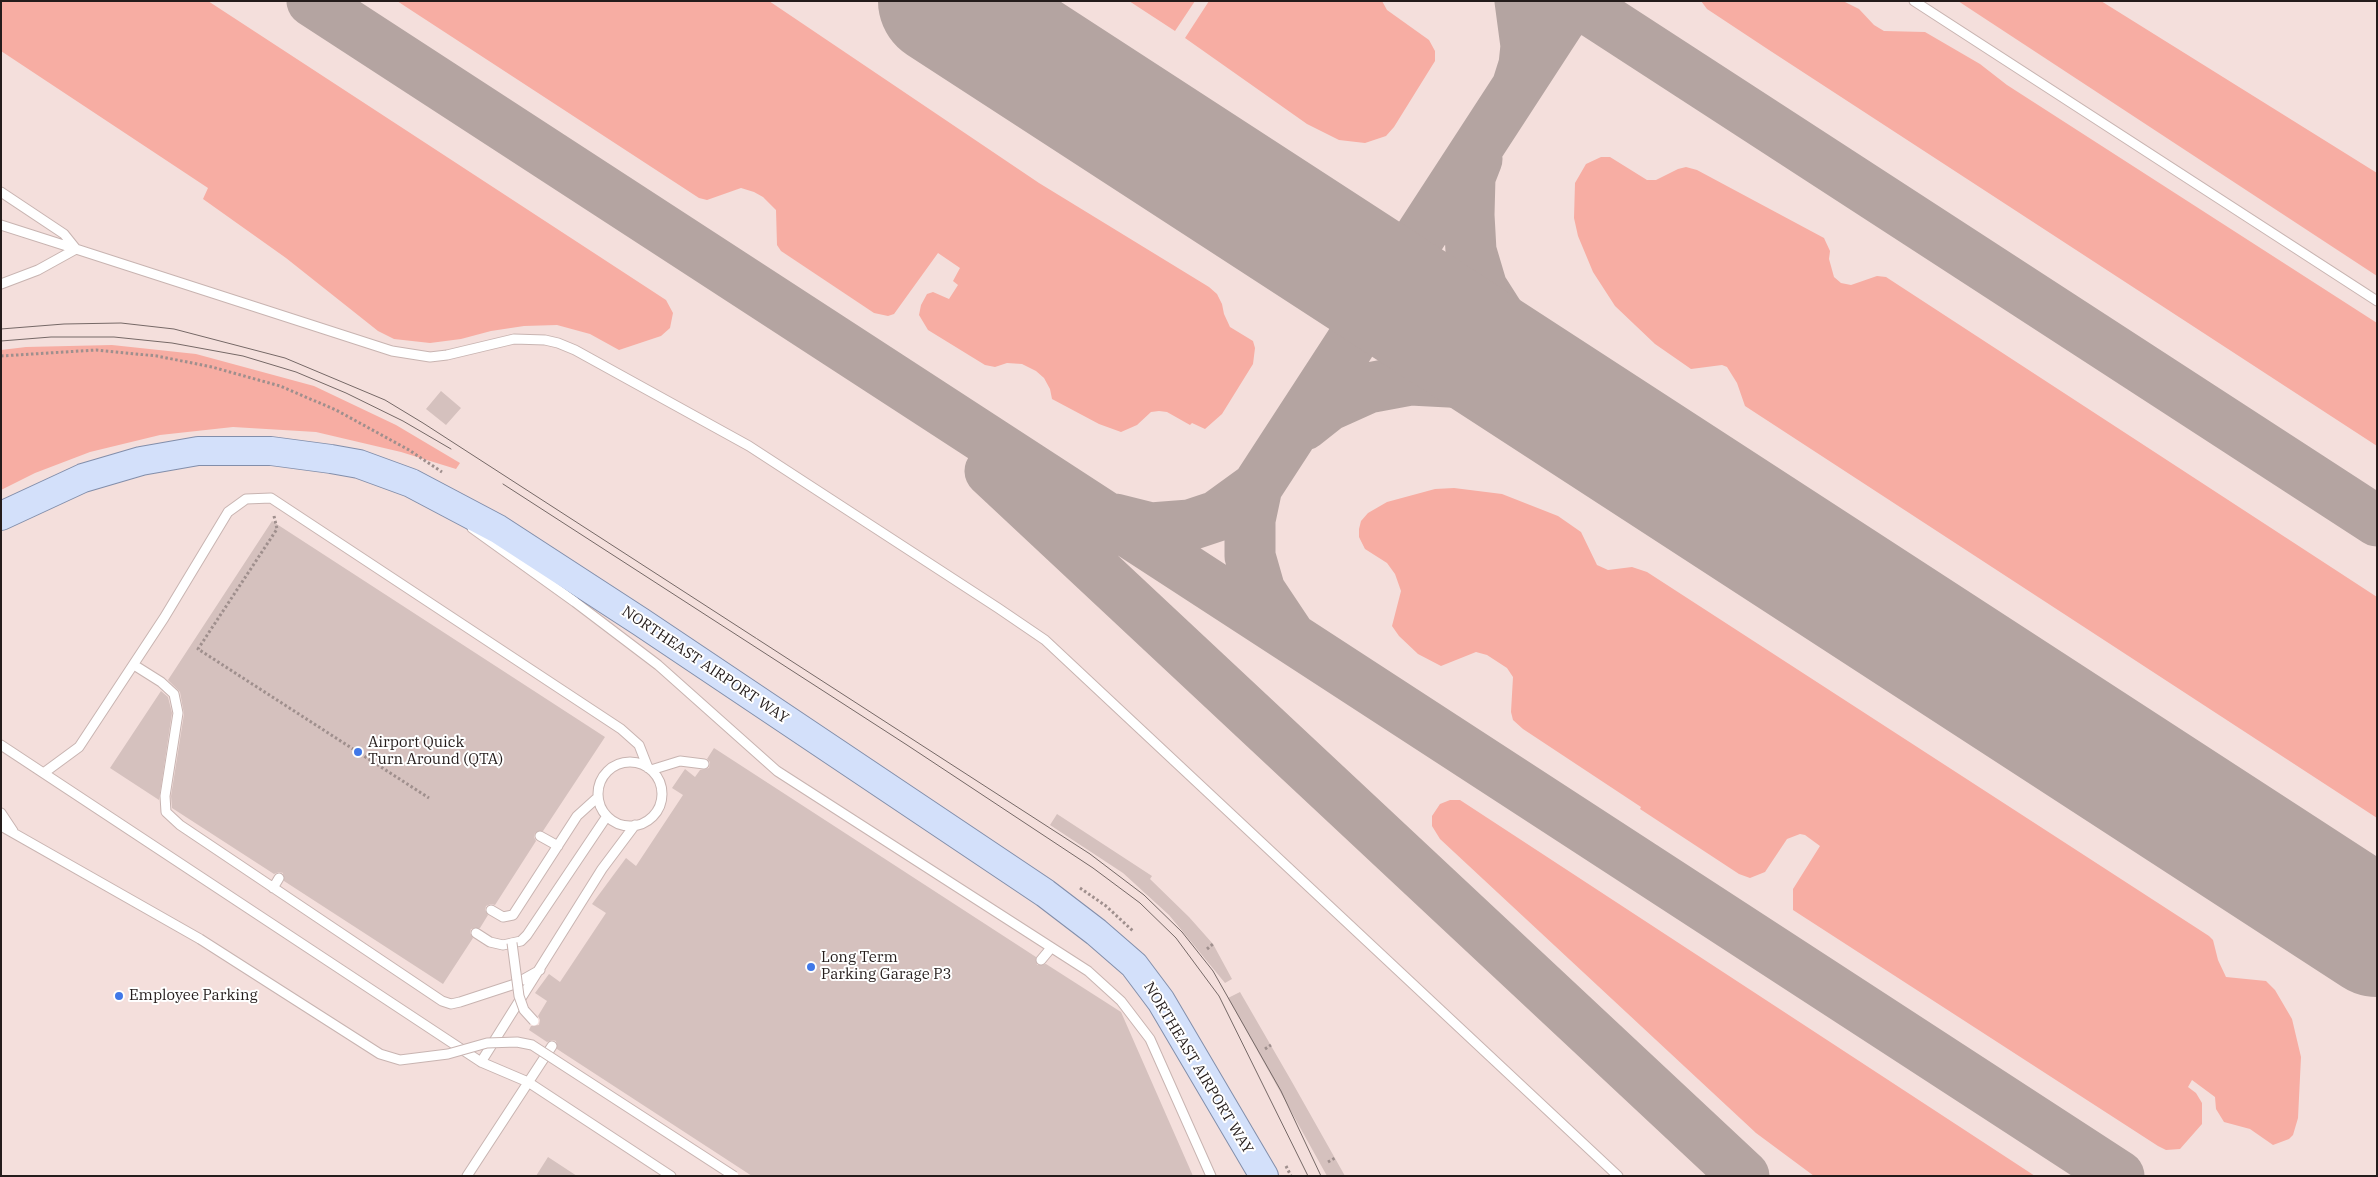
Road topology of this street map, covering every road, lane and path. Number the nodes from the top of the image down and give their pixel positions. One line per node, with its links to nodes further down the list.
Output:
1 (1914, 1): 6 (lane)
2 (1, 192): 4 (lane)
3 (1, 225): 4 (lane)
4 (76, 249): 5 (lane); 51 (lane)
5 (1, 284)
6 (2377, 301)
7 (411, 483): 9 (main road, NORTHEAST AIRPORT WAY); 10 (lane); 42 (main road, NORTHEAST AIRPORT WAY)
8 (271, 498): 12 (lane); 15 (lane); 17 (path)
9 (1, 516)
10 (459, 519)
11 (467, 525): 32 (lane)
12 (134, 665): 16 (lane); 27 (lane)
13 (1, 745): 16 (lane)
14 (704, 764): 15 (lane)
15 (649, 769): 18 (lane); 22 (lane)
16 (44, 772): 40 (lane)
17 (429, 798)
18 (598, 798): 20 (lane); 25 (lane)
19 (1, 813): 23 (lane)
20 (607, 816): 22 (lane); 30 (lane)
21 (1, 825): 23 (lane)
22 (635, 825): 35 (lane)
23 (15, 834): 47 (lane, bridge)
24 (540, 836): 25 (lane)
25 (558, 846): 28 (lane)
26 (279, 878): 27 (lane)
27 (273, 888): 35 (lane)
28 (491, 910)
29 (476, 933): 30 (lane)
30 (512, 944): 36 (lane, bridge)
31 (1213, 944): 33 (path)
32 (1051, 948): 34 (lane); 48 (lane)
33 (1207, 949)
34 (1041, 960)
35 (540, 970): 40 (lane)
36 (534, 1021)
37 (1270, 1045): 39 (path)
38 (552, 1046): 41 (lane)
39 (1265, 1049)
40 (482, 1062): 41 (lane)
41 (528, 1082): 45 (lane); 46 (lane)
42 (1240, 1138): 49 (main road); 50 (main road, NORTHEAST AIRPORT WAY)
43 (1335, 1158): 44 (path)
44 (1328, 1162)
45 (467, 1176)
46 (671, 1176)
47 (734, 1176)
48 (1211, 1176)
49 (1252, 1176)
50 (1264, 1176)
51 (1618, 1176)

